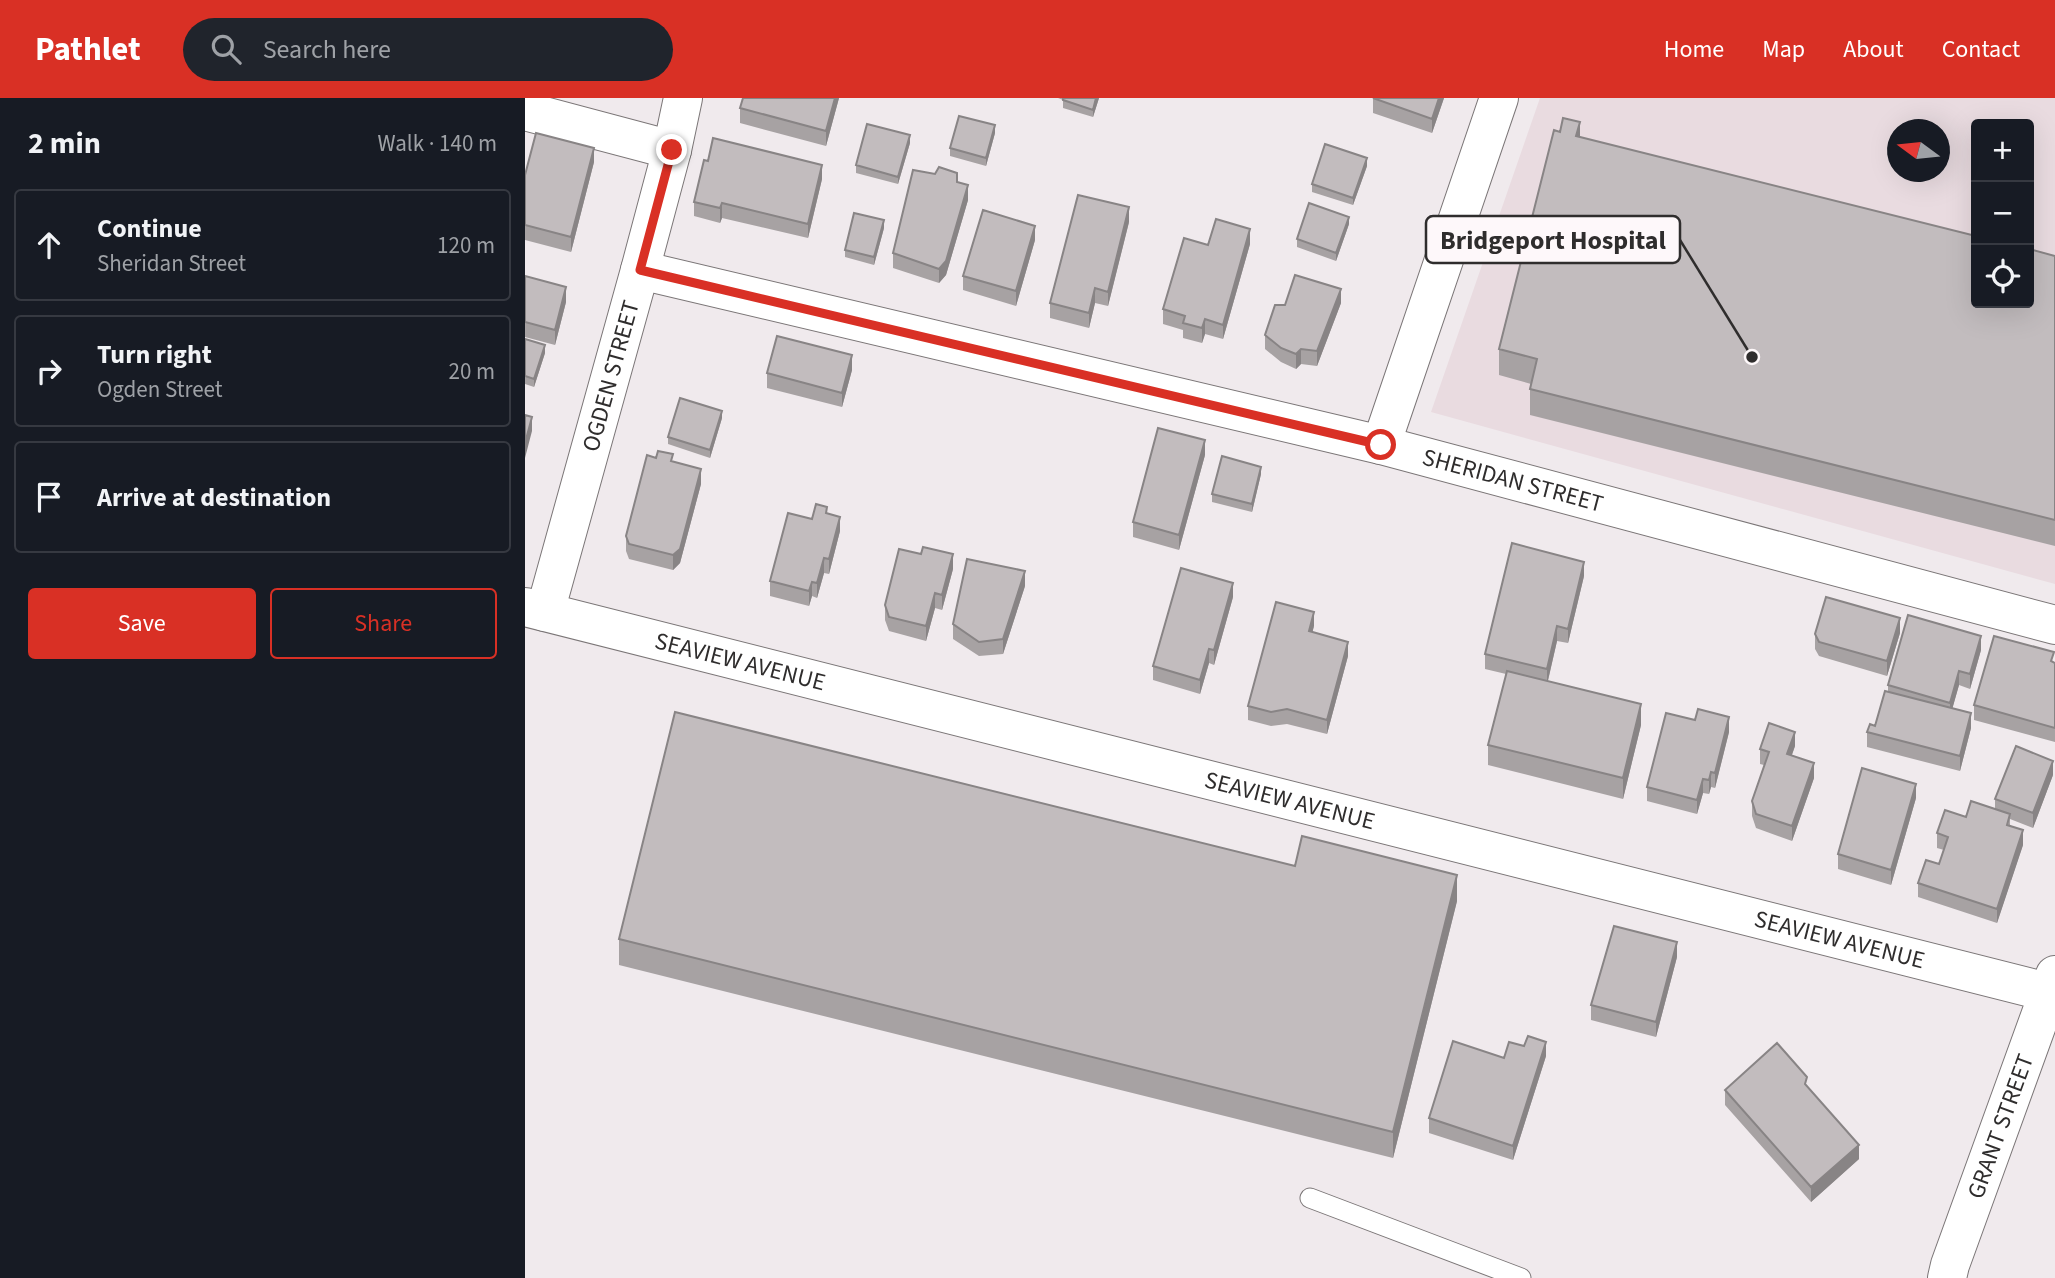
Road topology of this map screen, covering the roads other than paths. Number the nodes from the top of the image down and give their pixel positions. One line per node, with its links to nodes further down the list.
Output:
1 (683, 98): 4 (street, OGDEN STREET)
2 (1499, 98): 6 (street)
3 (525, 111): 4 (street)
4 (672, 150): 5 (street, OGDEN STREET)
5 (640, 270): 6 (street, SHERIDAN STREET); 7 (street, OGDEN STREET)
6 (1381, 445): 8 (street, SHERIDAN STREET)
7 (535, 610): 9 (street, SEAVIEW AVENUE)
8 (2055, 625)
9 (2053, 987): 12 (street, GRANT STREET)
10 (1310, 1198): 11 (lane)
11 (1521, 1278)
12 (1947, 1278)

